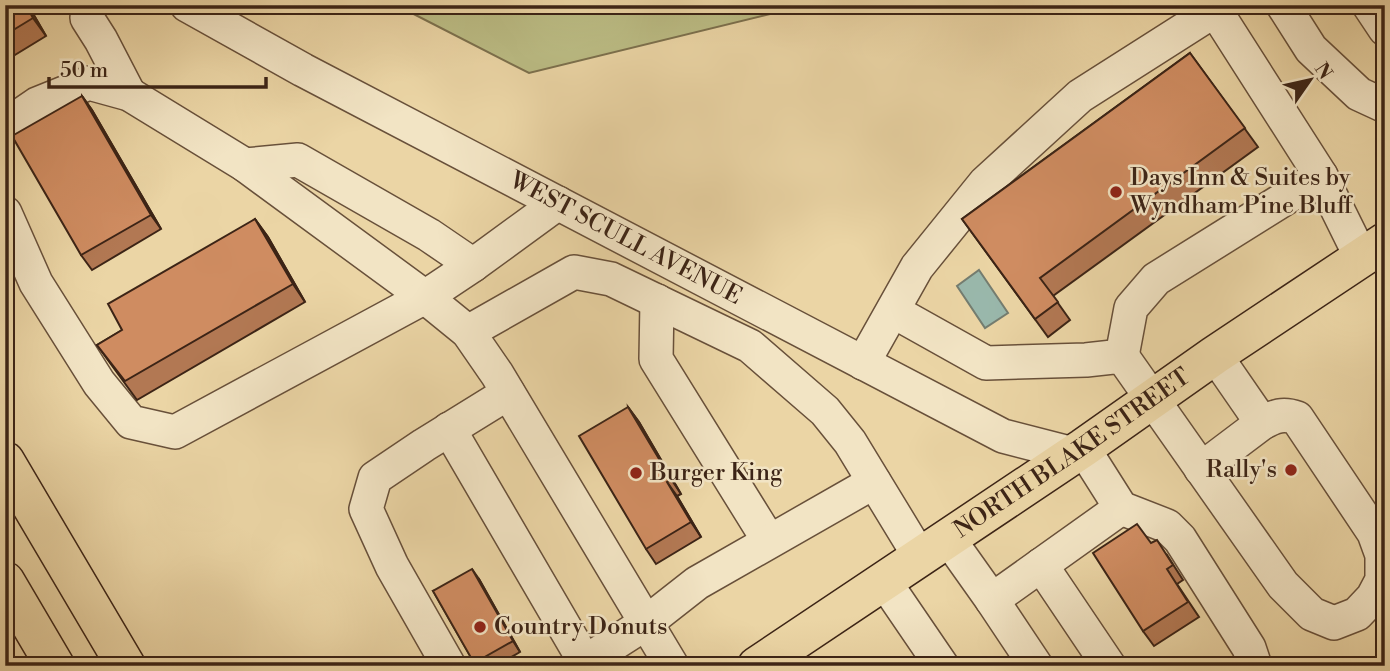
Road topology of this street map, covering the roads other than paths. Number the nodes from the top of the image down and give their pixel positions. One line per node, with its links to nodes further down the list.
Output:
1 (88, 5): 6 (street)
2 (187, 5): 11 (street, WEST SCULL AVENUE)
3 (1283, 5): 7 (street)
4 (1369, 5): 5 (street)
5 (1385, 29)
6 (129, 94): 8 (street); 9 (street)
7 (1385, 106)
8 (5, 127)
9 (245, 164): 14 (street); 15 (street)
10 (1321, 176): 13 (street); 17 (street); 20 (street)
11 (558, 203): 14 (street); 21 (street, WEST SCULL AVENUE)
12 (5, 213): 15 (street)
13 (1373, 249): 19 (main road, NORTH BLAKE STREET)
14 (473, 265): 15 (street)
15 (425, 297): 18 (street)
16 (657, 301): 18 (street); 29 (street); 31 (street)
17 (892, 311): 20 (street); 21 (street)
18 (468, 332): 22 (street)
19 (1215, 355): 23 (main road, NORTH BLAKE STREET); 24 (street)
20 (1122, 356): 23 (street)
21 (863, 363): 26 (street, WEST SCULL AVENUE)
22 (508, 393): 25 (street); 37 (street)
23 (1152, 399): 26 (main road, NORTH BLAKE STREET); 28 (street)
24 (1262, 423): 28 (street); 28 (street)
25 (449, 429): 38 (street); 41 (street)
26 (1078, 451): 30 (street); 32 (main road, NORTH BLAKE STREET)
27 (5, 461): 40 (main road)
28 (1201, 469)
29 (874, 482): 31 (street); 32 (street)
30 (1121, 508): 33 (street); 47 (street)
31 (769, 541): 37 (street)
32 (934, 548): 35 (main road, NORTH BLAKE STREET); 36 (street)
33 (1041, 565): 36 (street); 46 (street)
34 (5, 581): 39 (main road)
35 (884, 581): 43 (main road, NORTH BLAKE STREET); 44 (street)
36 (992, 600): 45 (street)
37 (646, 623): 38 (street); 42 (street)
38 (582, 664)
39 (55, 666)
40 (126, 666)
41 (449, 666)
42 (672, 666)
43 (757, 666)
44 (942, 666)
45 (1036, 666)
46 (1109, 666)
47 (1255, 666)

